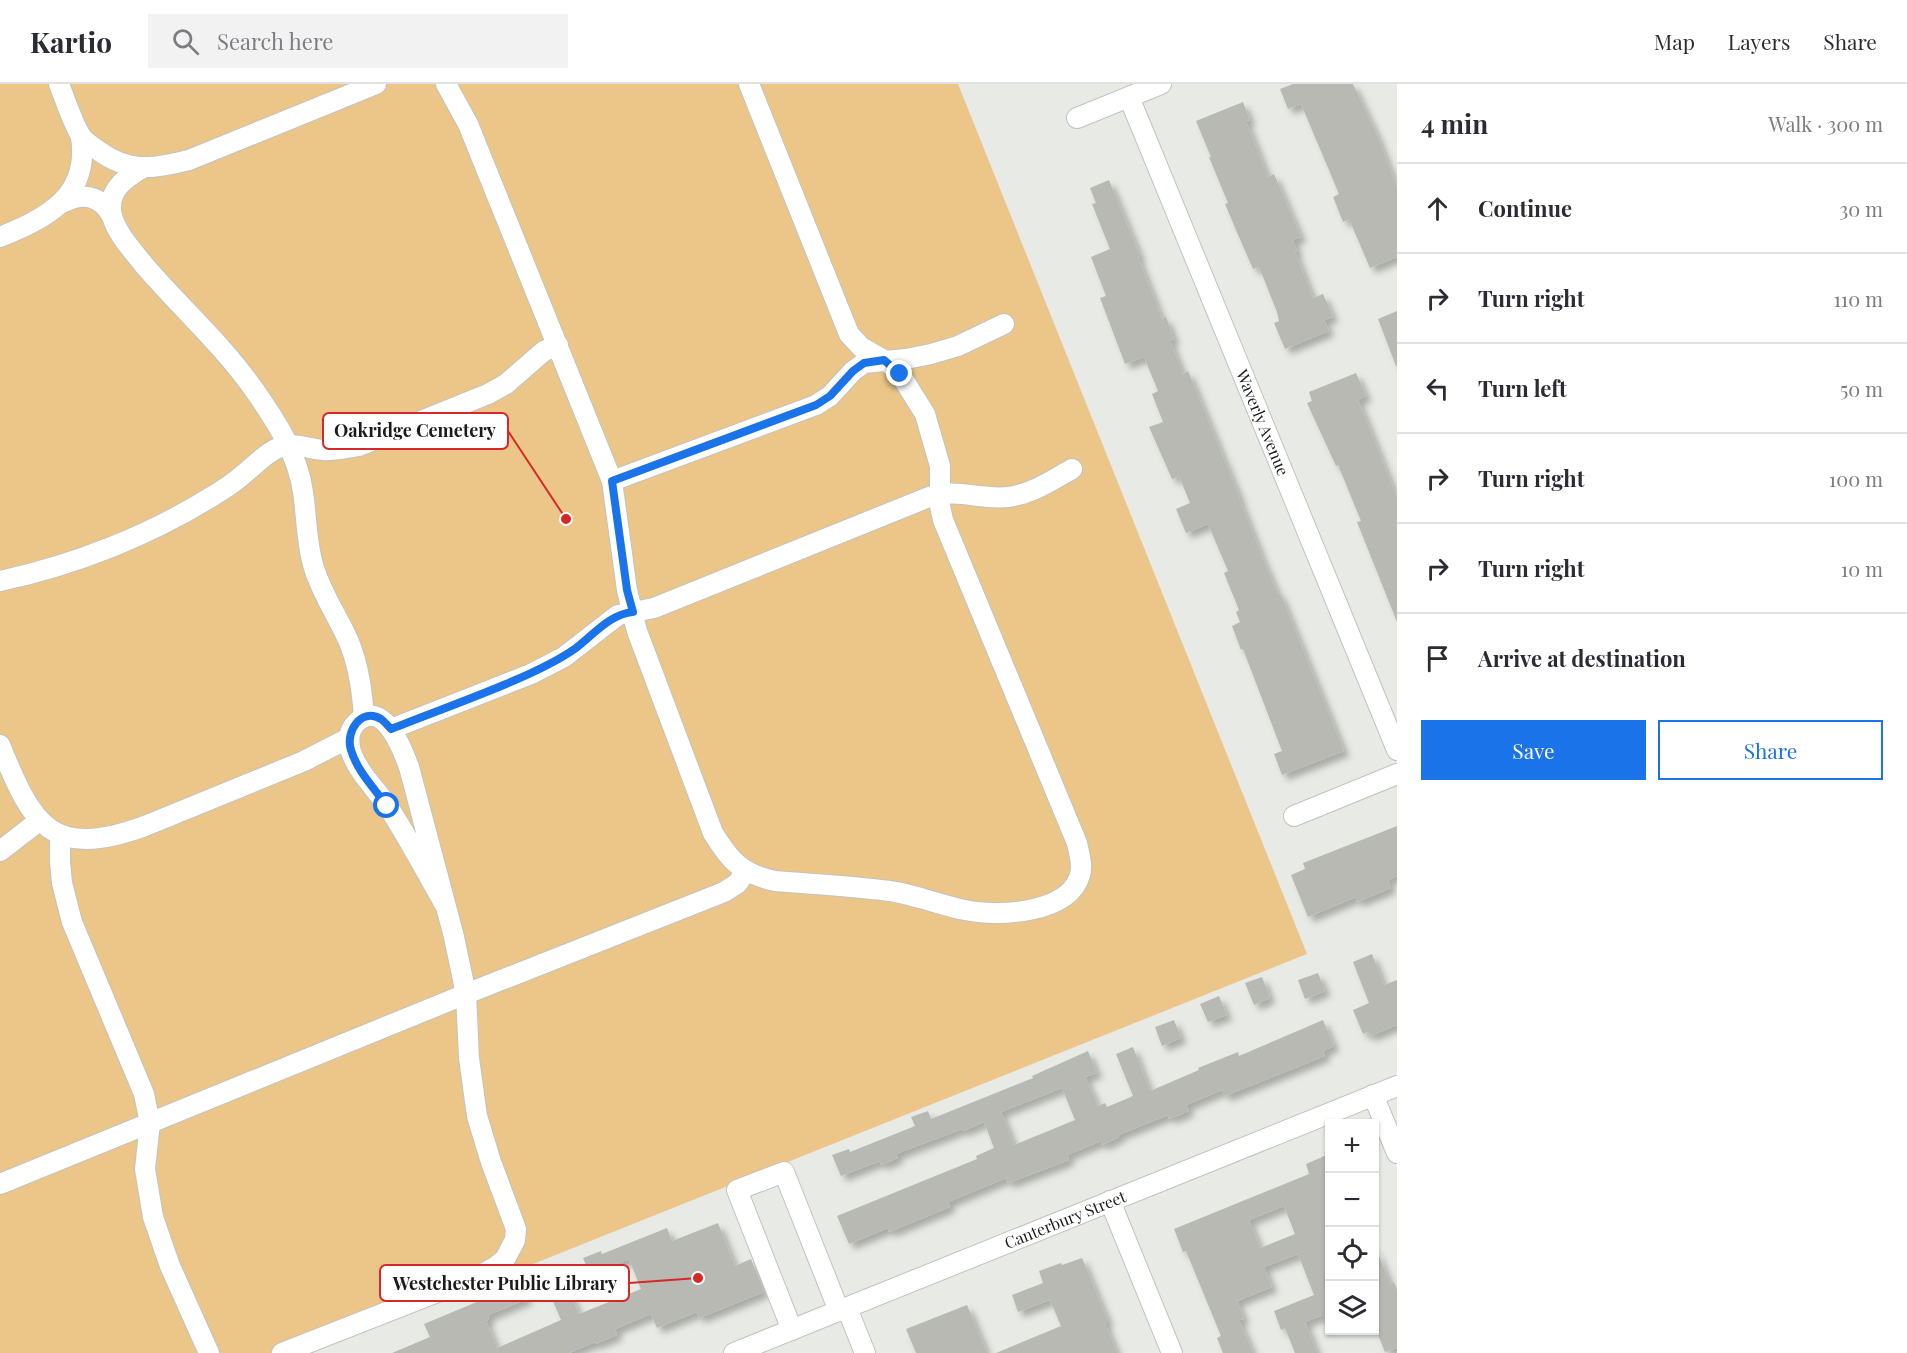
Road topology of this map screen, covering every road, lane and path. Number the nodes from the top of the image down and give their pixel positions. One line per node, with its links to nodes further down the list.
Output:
1 (59, 84): 8 (street)
2 (376, 84): 9 (street)
3 (446, 84): 14 (street)
4 (749, 84): 15 (street)
5 (1161, 84): 6 (street)
6 (1129, 97): 7 (street); 26 (street, Waverly Avenue)
7 (1077, 118)
8 (81, 137): 9 (street); 10 (street)
9 (144, 167): 11 (street)
10 (60, 204): 11 (street); 12 (street)
11 (112, 216): 16 (street)
12 (0, 237)
13 (1004, 324): 15 (street)
14 (558, 345): 16 (street); 18 (street)
15 (884, 360): 18 (street); 19 (street)
16 (289, 445): 20 (street); 22 (street)
17 (1072, 469): 19 (street)
18 (612, 481): 21 (street)
19 (940, 494): 21 (street); 32 (street)
20 (0, 581)
21 (633, 612): 23 (street); 32 (street)
22 (364, 717): 23 (street); 24 (street)
23 (391, 729): 33 (street)
24 (349, 738): 30 (street); 33 (street)
25 (0, 745): 29 (street)
26 (1397, 750)
27 (1397, 774): 28 (street)
28 (1294, 816)
29 (39, 820): 30 (street); 31 (street)
30 (60, 836): 37 (street)
31 (0, 851)
32 (745, 871): 34 (street)
33 (445, 905): 34 (street)
34 (466, 994): 37 (street); 44 (street)
35 (1397, 1086): 36 (street, Canterbury Street)
36 (1373, 1095): 38 (street); 40 (street, Canterbury Street)
37 (150, 1123): 39 (street); 43 (street)
38 (1397, 1153)
39 (0, 1184)
40 (1110, 1201): 41 (street, Canterbury Street); 47 (street)
41 (843, 1310): 42 (street, Canterbury Street); 42 (street); 46 (street)
42 (792, 1330): 45 (street, Canterbury Street)
43 (209, 1353)
44 (282, 1353)
45 (734, 1353)
46 (865, 1353)
47 (1172, 1353)

